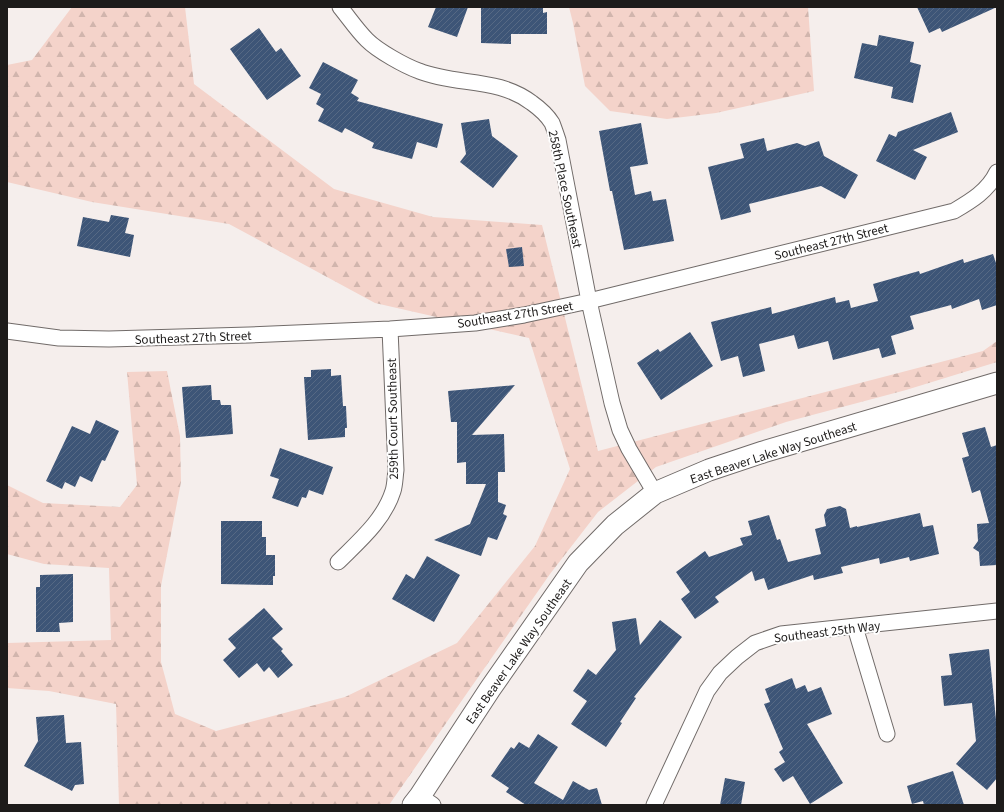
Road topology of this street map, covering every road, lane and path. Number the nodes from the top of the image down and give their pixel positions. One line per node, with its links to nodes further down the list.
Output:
1 (340, 7): 3 (street, 258th Place Southeast)
2 (997, 172): 3 (street, Southeast 27th Street)
3 (589, 301): 4 (street, Southeast 27th Street); 7 (street, 258th Place Southeast)
4 (390, 329): 5 (street, Southeast 27th Street); 8 (street, 259th Court Southeast)
5 (7, 331)
6 (997, 383): 7 (street, East Beaver Lake Way Southeast)
7 (655, 493): 12 (street, East Beaver Lake Way Southeast)
8 (338, 562)
9 (997, 611): 10 (street, Southeast 25th Way)
10 (855, 627): 11 (street); 13 (street, Southeast 25th Way)
11 (887, 734)
12 (422, 802)
13 (654, 805)

